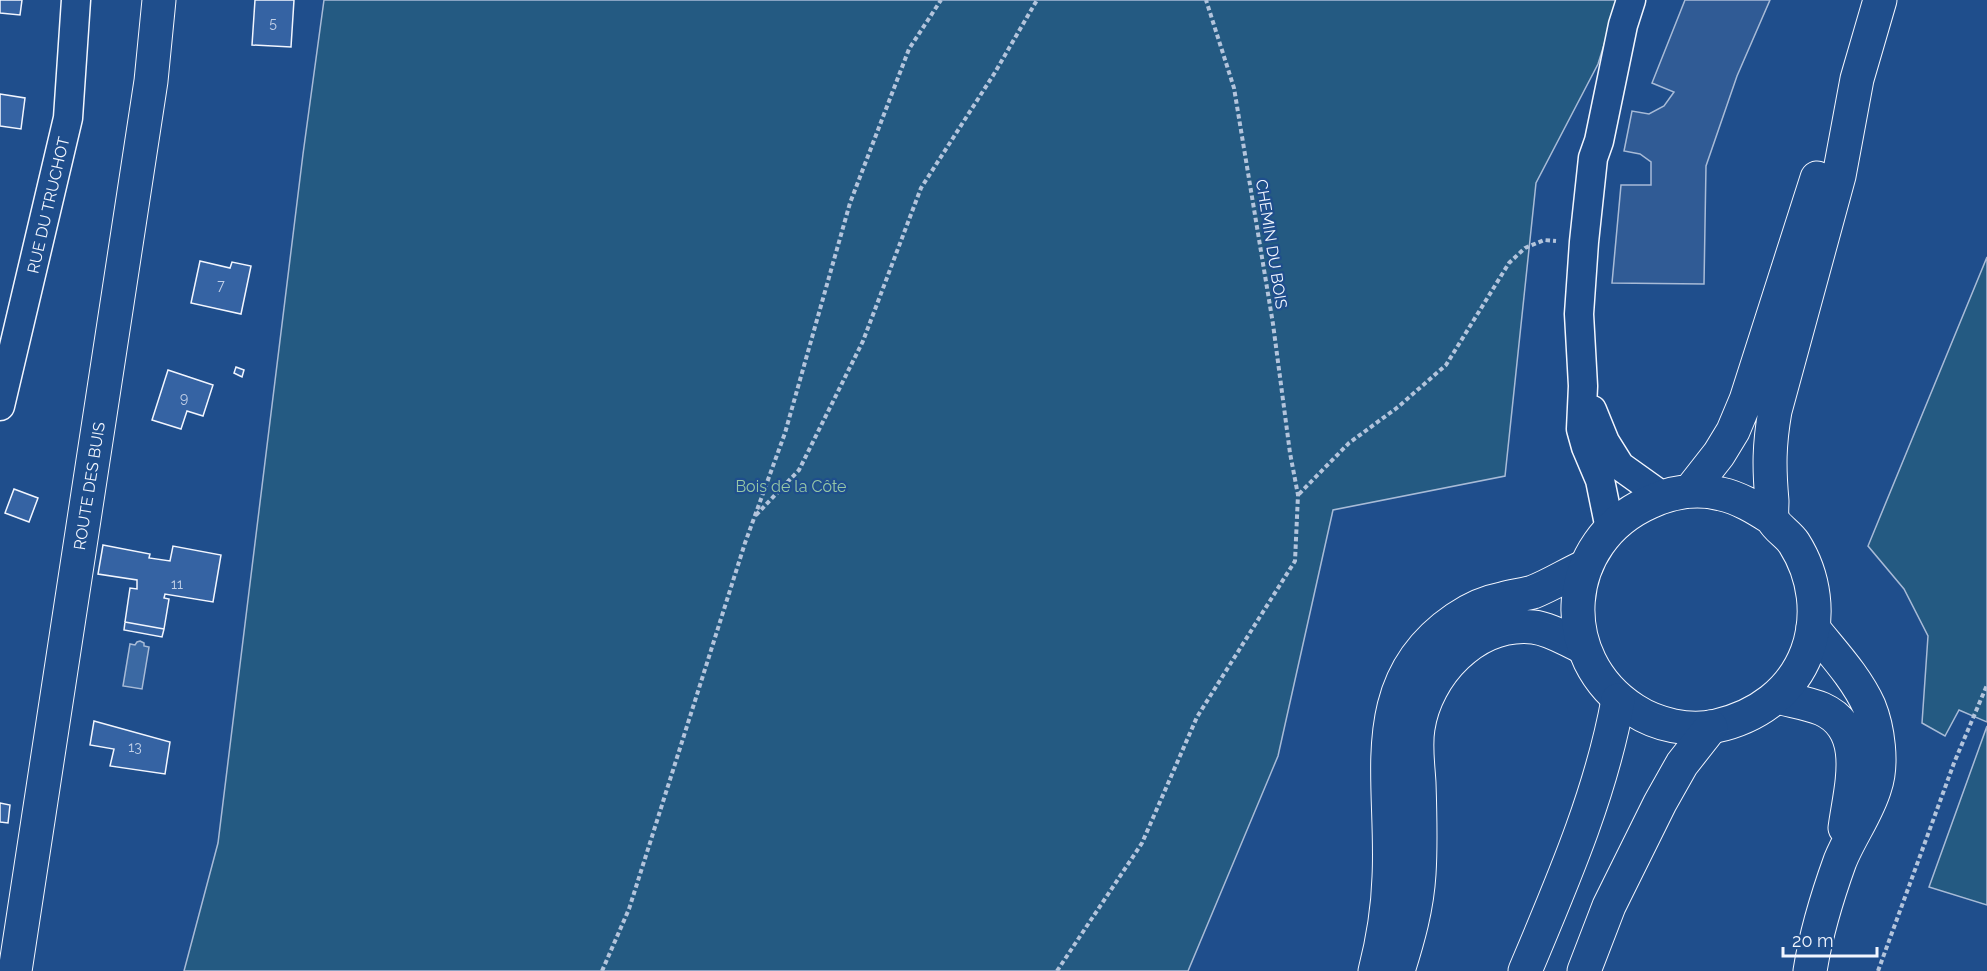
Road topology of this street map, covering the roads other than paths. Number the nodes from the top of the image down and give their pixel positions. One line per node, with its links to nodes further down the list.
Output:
1 (76, 0): 7 (street, RUE DU TRUCHOT)
2 (159, 0): 18 (main road, ROUTE DES BUIS)
3 (1631, 0): 6 (street)
4 (1880, 0): 5 (main road)
5 (1857, 79): 8 (main road); 9 (main road)
6 (1583, 386): 8 (street); 10 (street)
7 (0, 406)
8 (1676, 494): 9 (main road); 10 (main road)
9 (1773, 519): 12 (main road)
10 (1610, 529): 11 (main road)
11 (1586, 566): 13 (main road); 19 (main road)
12 (1814, 628): 14 (main road); 17 (main road)
13 (1583, 647): 15 (main road); 20 (main road)
14 (1777, 697): 16 (main road); 17 (main road)
15 (1618, 700): 16 (main road); 21 (main road)
16 (1711, 728): 22 (main road)
17 (1841, 860): 23 (main road)
18 (15, 971)
19 (1375, 971)
20 (1398, 971)
21 (1525, 971)
22 (1584, 971)
23 (1810, 971)

